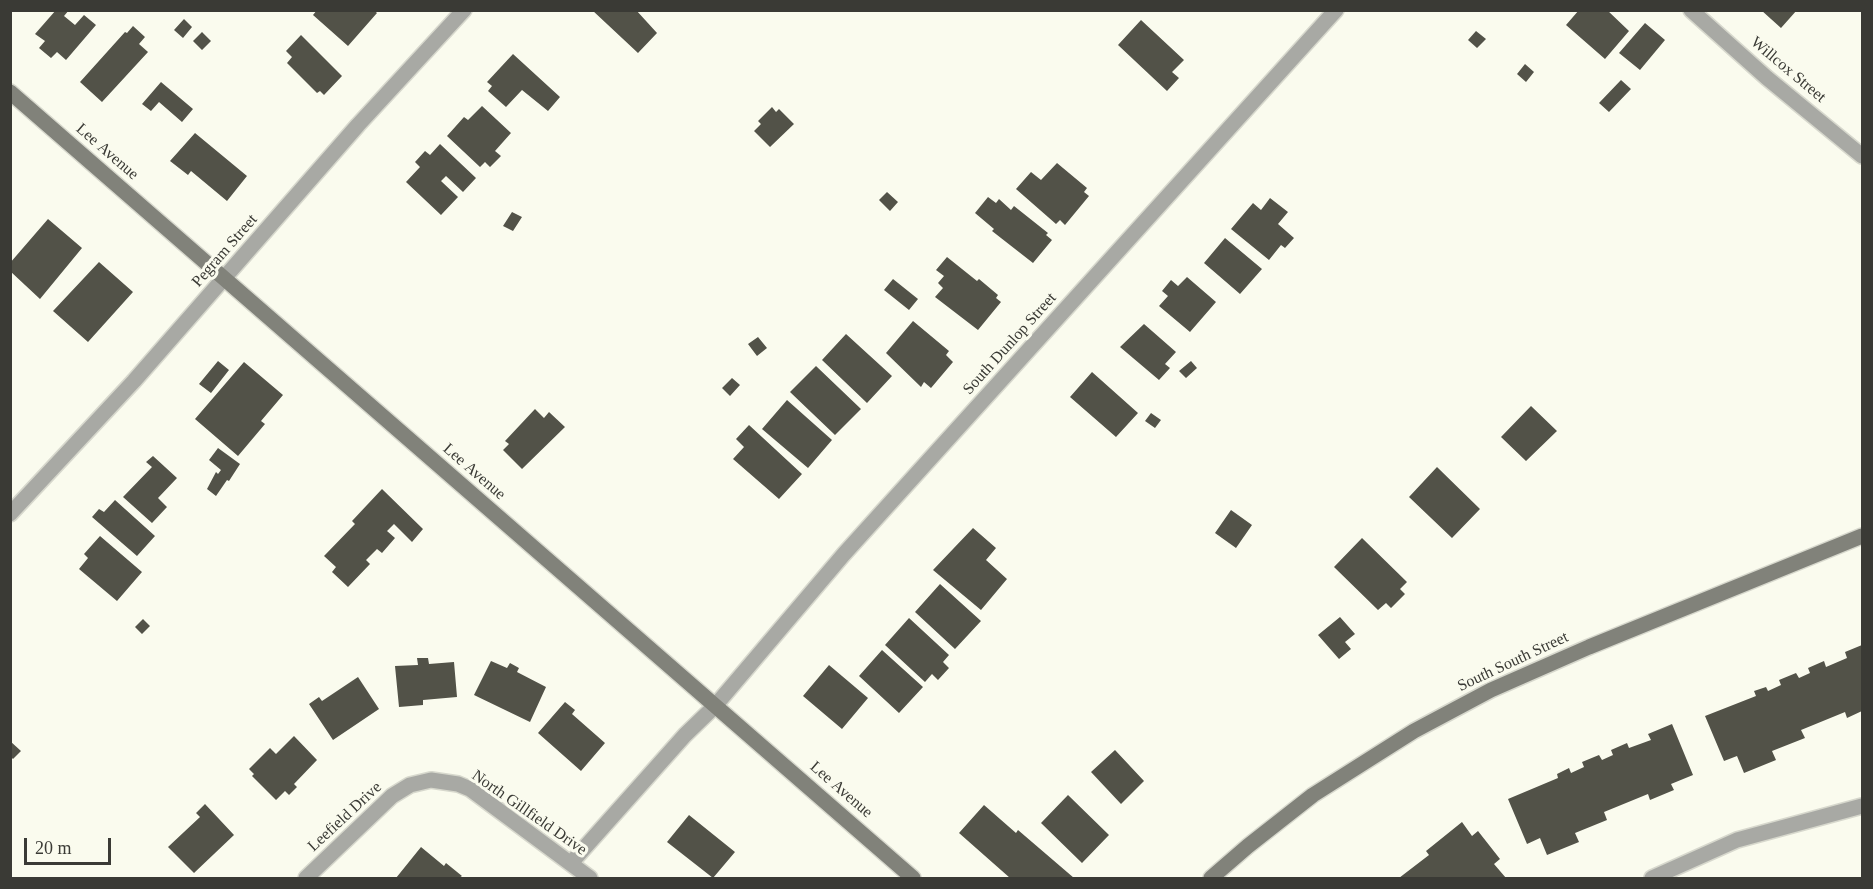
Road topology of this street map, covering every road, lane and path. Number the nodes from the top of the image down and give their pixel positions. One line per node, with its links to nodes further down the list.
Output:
1 (464, 10): 6 (street, Pegram Street)
2 (1336, 10): 9 (street, South Dunlop Street)
3 (1691, 10): 5 (street, Willcox Street)
4 (10, 92): 6 (street, Lee Avenue)
5 (1863, 156)
6 (225, 279): 7 (street, Pegram Street); 9 (street, Lee Avenue)
7 (10, 514)
8 (1863, 536): 16 (street, South South Street)
9 (716, 706): 12 (street, South Dunlop Street); 15 (street, Lee Avenue)
10 (410, 785): 12 (street, North Gillfield Drive); 13 (street, Leefield Drive)
11 (1863, 806): 17 (street)
12 (571, 864): 14 (street, North Gillfield Drive)
13 (306, 879)
14 (590, 879)
15 (913, 879)
16 (1211, 879)
17 (1652, 879)

